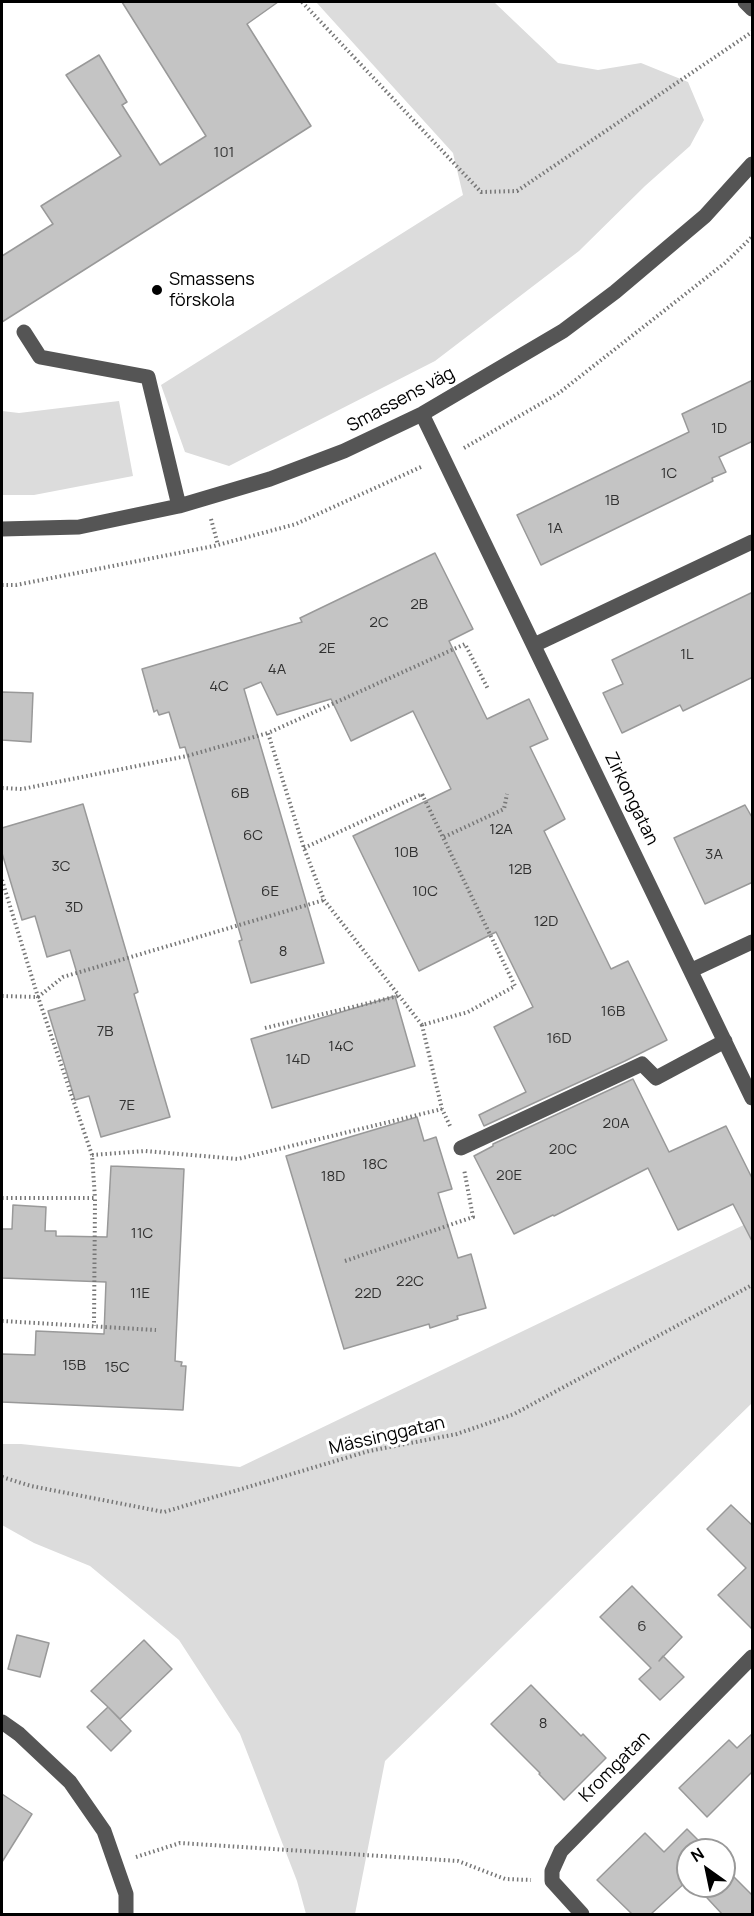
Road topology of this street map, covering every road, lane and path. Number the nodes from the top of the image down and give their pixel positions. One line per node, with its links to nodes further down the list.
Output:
1 (302, 2): 4 (path)
2 (745, 2): 3 (street)
3 (753, 9)
4 (753, 32)
5 (753, 164): 7 (street, Smassens väg)
6 (24, 332): 8 (street)
7 (422, 414): 8 (street, Smassens väg); 11 (street, Zirkongatan)
8 (179, 506): 9 (street, Smassens väg)
9 (2, 529)
10 (753, 542): 11 (street)
11 (534, 645): 21 (street, Zirkongatan)
12 (488, 689): 13 (path)
13 (268, 733): 14 (path); 17 (path)
14 (2, 788)
15 (507, 794): 16 (path)
16 (444, 837): 17 (path); 25 (path)
17 (304, 848): 19 (path)
18 (2, 880): 24 (path)
19 (324, 900): 23 (path); 24 (path)
20 (753, 942): 21 (street)
21 (692, 970): 27 (street, Zirkongatan)
22 (2, 996): 24 (path)
23 (398, 996): 25 (path); 26 (path)
24 (38, 997): 31 (path)
25 (422, 1025): 29 (path)
26 (265, 1028)
27 (725, 1041): 28 (street, Zirkongatan); 30 (street)
28 (753, 1098)
29 (442, 1108): 30 (path); 31 (path)
30 (460, 1148): 34 (path)
31 (92, 1155): 33 (path)
32 (2, 1198): 33 (path)
33 (95, 1198): 37 (path)
34 (345, 1261)
35 (753, 1285): 39 (path, Mässinggatan)
36 (2, 1321): 37 (path)
37 (94, 1326): 38 (path)
38 (156, 1330)
39 (2, 1477)
40 (753, 1657): 43 (street, Kromgatan)
41 (2, 1722): 42 (street)
42 (115, 1863): 43 (path); 44 (street)
43 (552, 1881): 45 (street)
44 (126, 1914)
45 (582, 1914)

